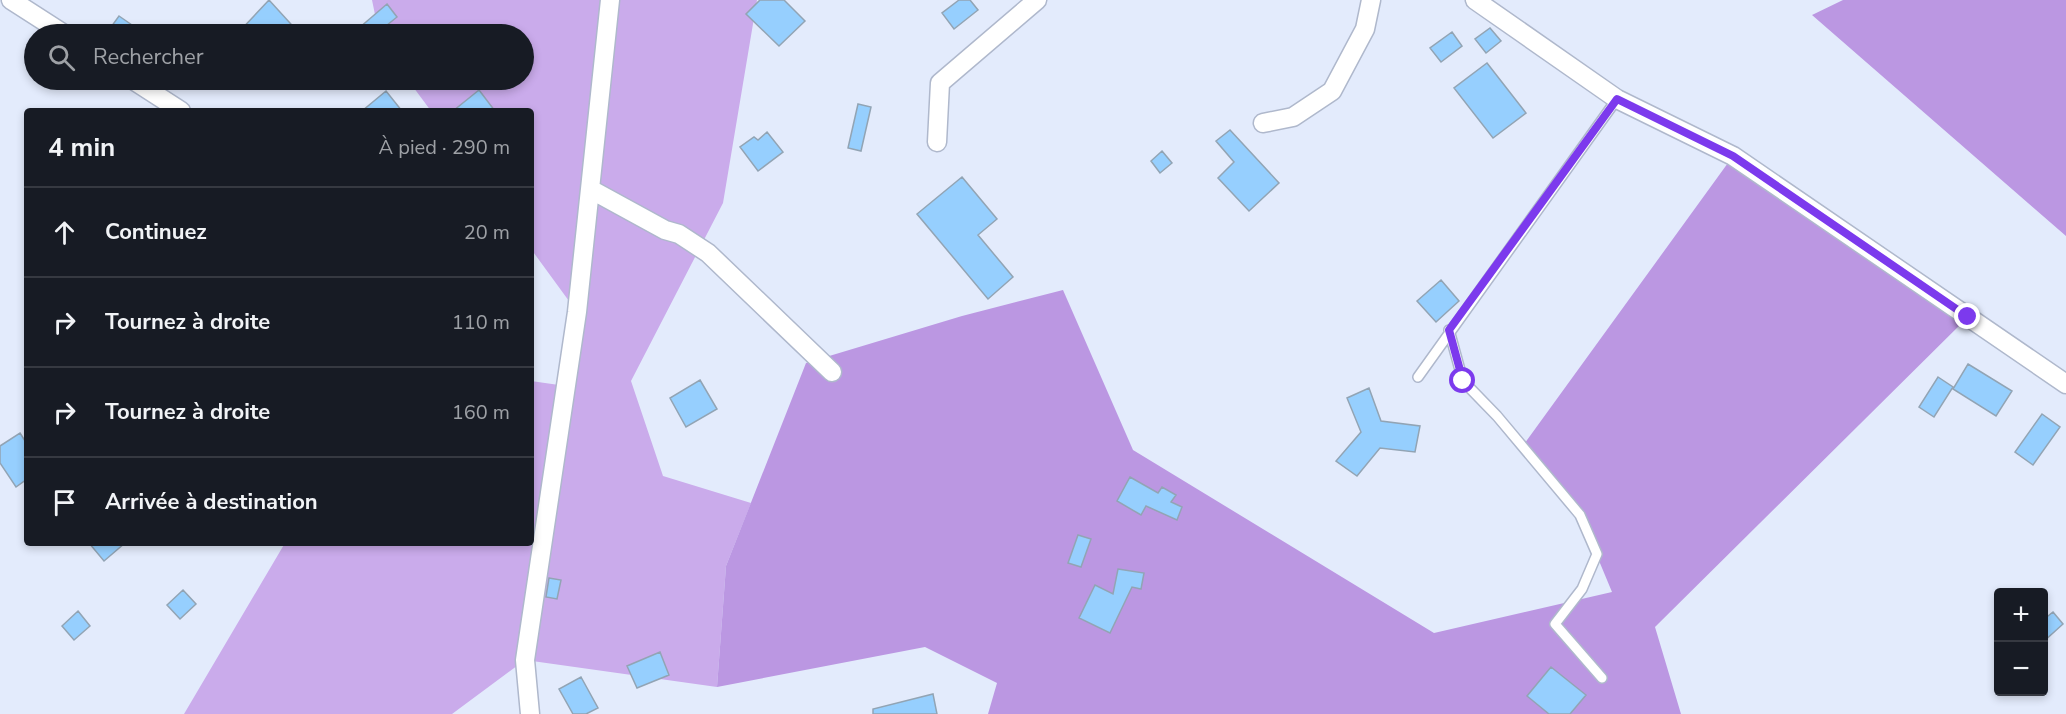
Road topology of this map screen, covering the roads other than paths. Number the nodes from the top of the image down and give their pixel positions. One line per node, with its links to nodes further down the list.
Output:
1 (11, 0): 6 (street)
2 (610, 0): 12 (street)
3 (1037, 0): 11 (street)
4 (1371, 0): 10 (street)
5 (1475, 0): 8 (street)
6 (48, 24)
7 (148, 90): 9 (street)
8 (1617, 99): 13 (lane); 16 (street)
9 (176, 108)
10 (1263, 123)
11 (937, 142)
12 (590, 189): 14 (street); 18 (street)
13 (1449, 330): 15 (lane); 17 (lane)
14 (832, 372)
15 (1418, 377)
16 (2066, 384)
17 (1602, 678)
18 (530, 714)

